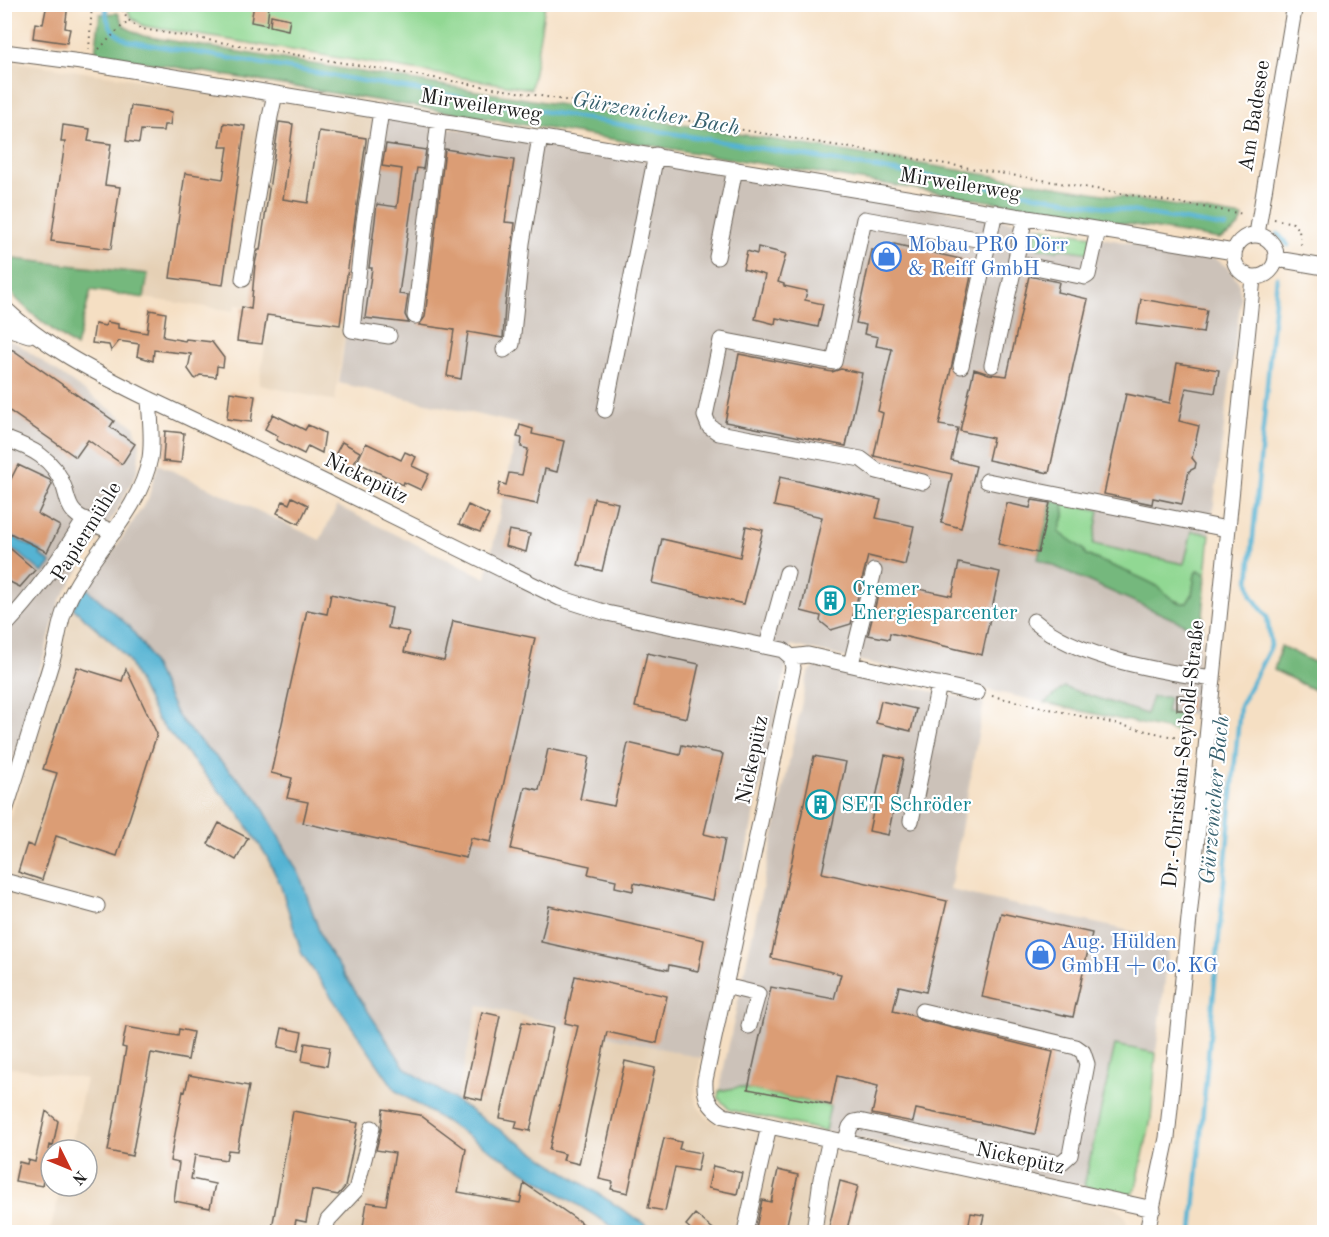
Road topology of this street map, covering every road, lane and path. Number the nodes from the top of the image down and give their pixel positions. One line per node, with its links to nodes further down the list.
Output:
1 (92, 4): 7 (path)
2 (122, 4): 4 (path)
3 (1295, 4): 15 (street, Am Badesee)
4 (129, 22): 5 (path); 15 (path)
5 (108, 40)
6 (4, 52): 7 (street, Mirweilerweg)
7 (88, 63): 8 (street, Mirweilerweg)
8 (276, 94): 9 (street, Mirweilerweg); 27 (street)
9 (381, 111): 10 (street, Mirweilerweg); 31 (street)
10 (439, 120): 11 (street, Mirweilerweg); 29 (street)
11 (540, 137): 12 (street, Mirweilerweg); 33 (street)
12 (656, 155): 13 (street, Mirweilerweg); 37 (street)
13 (735, 169): 14 (street, Mirweilerweg); 22 (street)
14 (995, 212): 16 (street, Mirweilerweg); 19 (street)
15 (1260, 216): 18 (street, Am Badesee); 21 (path)
16 (1025, 217): 17 (street, Mirweilerweg); 24 (street)
17 (1098, 230): 20 (street, Mirweilerweg); 24 (street)
18 (1257, 234): 20 (street); 23 (street)
19 (988, 241): 35 (street); 40 (street)
20 (1234, 252): 26 (street)
21 (1303, 252)
22 (717, 257)
23 (1277, 259): 25 (street); 26 (street)
24 (1015, 262): 34 (street)
25 (1324, 267)
26 (1253, 278): 42 (street, Dr.-Christian-Seybold-Straße)
27 (243, 279)
28 (4, 308): 32 (street)
29 (415, 316)
30 (4, 327): 32 (street)
31 (389, 336)
32 (38, 337): 36 (street)
33 (504, 350)
34 (992, 365)
35 (961, 366)
36 (149, 399): 43 (street, Papiermühle); 48 (street, Nickepütz)
37 (605, 410)
38 (4, 438): 41 (street)
39 (987, 481): 42 (street)
40 (923, 482)
41 (85, 519): 43 (street); 47 (street)
42 (1227, 529): 51 (street, Dr.-Christian-Seybold-Straße)
43 (114, 532): 55 (street, Papiermühle)
44 (874, 571): 50 (street)
45 (787, 573): 48 (street)
46 (1034, 621): 51 (street)
47 (4, 627)
48 (767, 646): 49 (street, Nickepütz)
49 (791, 657): 50 (street); 59 (street, Nickepütz)
50 (851, 664): 52 (street)
51 (1213, 679): 54 (street, Dr.-Christian-Seybold-Straße)
52 (939, 684): 53 (street); 56 (street)
53 (977, 693): 54 (path)
54 (1207, 744): 68 (street, Dr.-Christian-Seybold-Straße)
55 (4, 814)
56 (911, 821)
57 (4, 881): 58 (street)
58 (97, 906)
59 (725, 986): 61 (street); 62 (street, Nickepütz)
60 (922, 1011): 66 (street)
61 (749, 1026)
62 (769, 1126): 64 (street, Nickepütz); 71 (street)
63 (372, 1128): 70 (street)
64 (830, 1139): 65 (street, Nickepütz); 72 (street)
65 (845, 1143): 66 (street); 67 (street, Nickepütz)
66 (1043, 1160): 67 (street)
67 (1038, 1184): 68 (street, Nickepütz)
68 (1153, 1209): 73 (street, Dr.-Christian-Seybold-Straße)
69 (1221, 1230): 74 (path)
70 (324, 1233)
71 (745, 1233)
72 (814, 1233)
73 (1147, 1233)
74 (1236, 1233)

